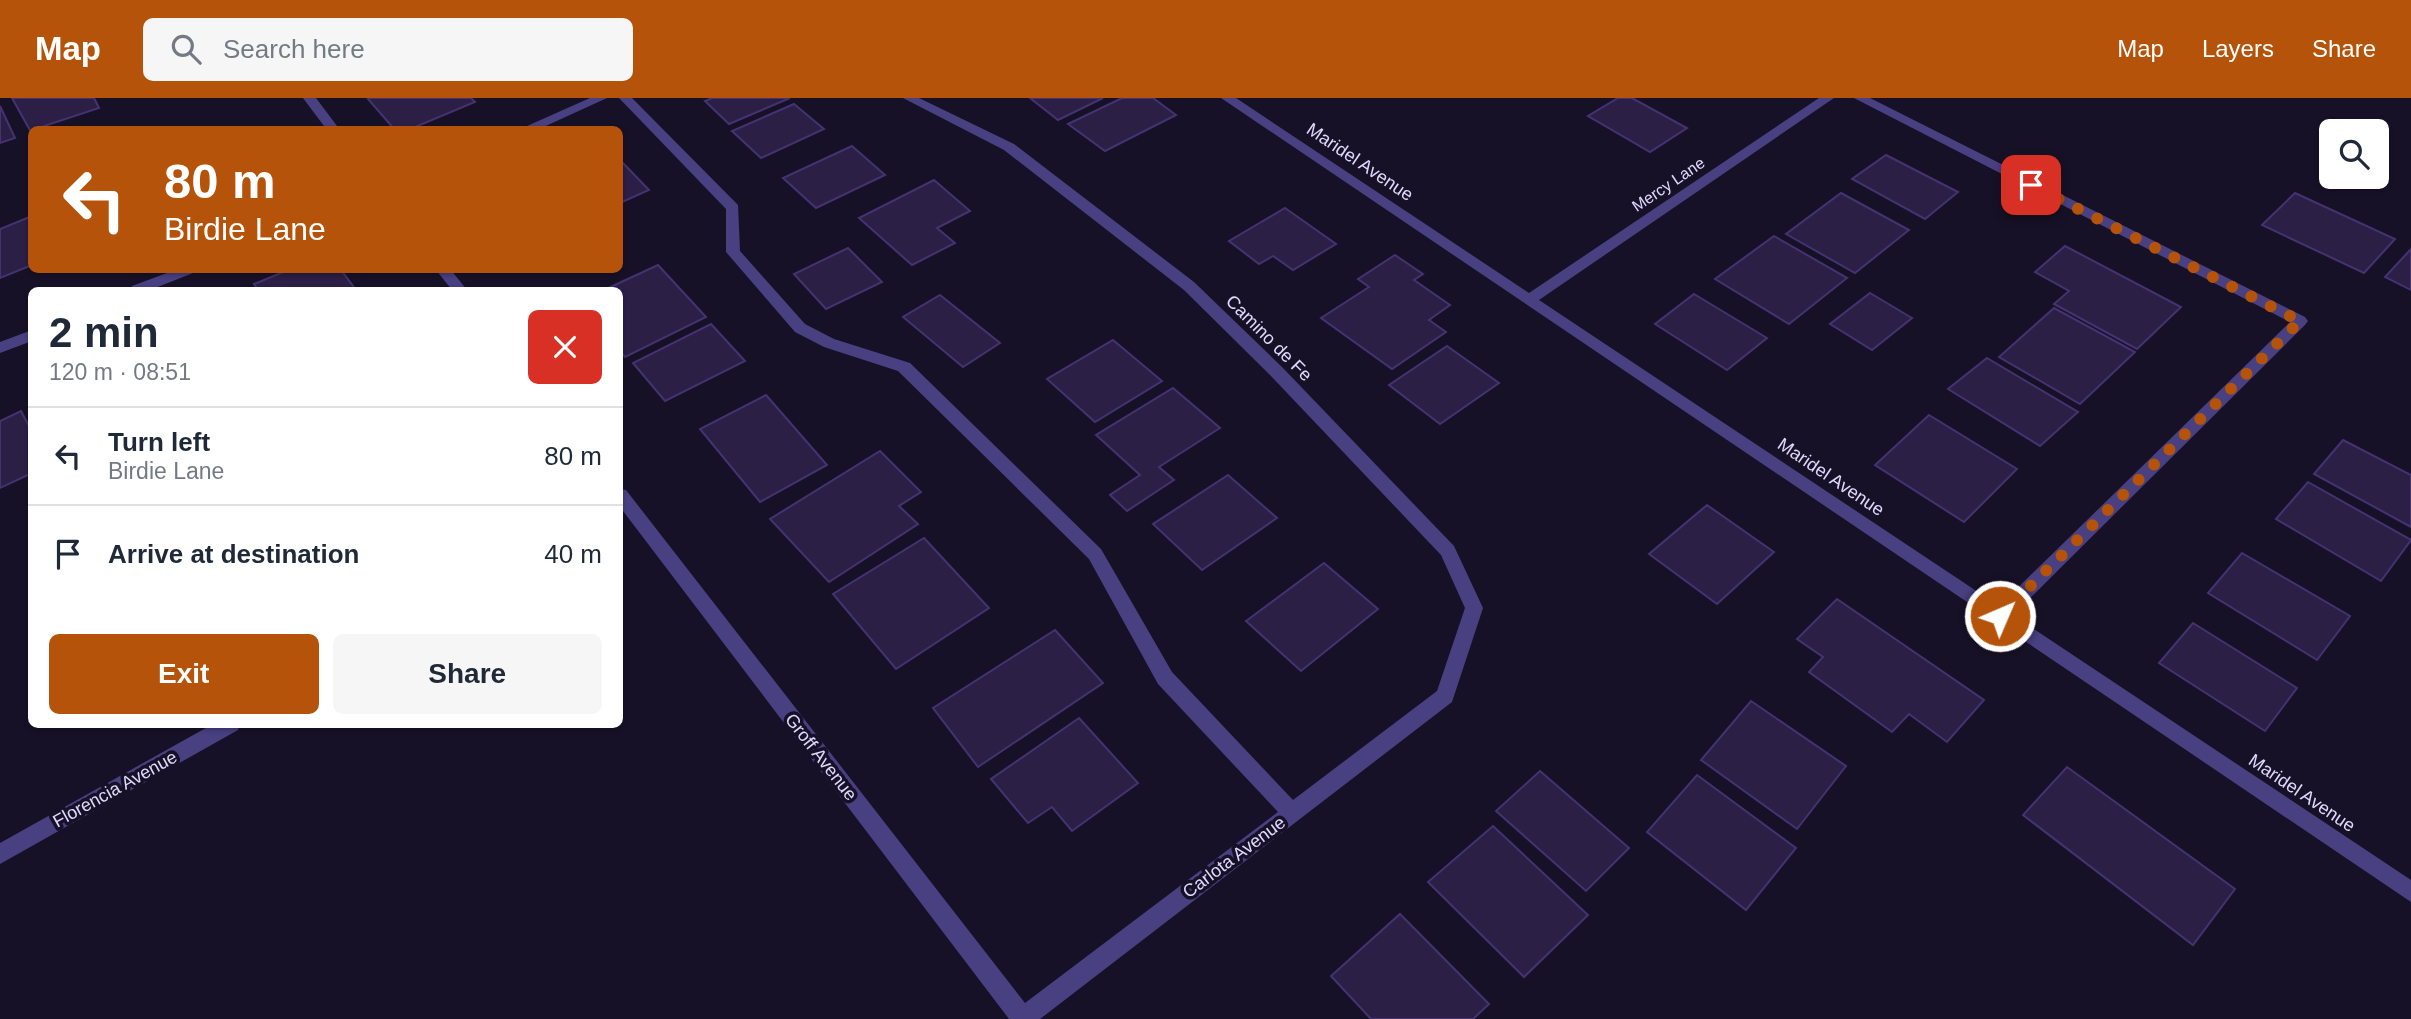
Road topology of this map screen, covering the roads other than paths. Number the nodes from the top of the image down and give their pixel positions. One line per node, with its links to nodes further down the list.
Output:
1 (309, 98): 8 (street)
2 (601, 98): 9 (street)
3 (625, 98): 21 (street)
4 (909, 98): 19 (street, Camino de Fe)
5 (1227, 98): 14 (street, Maridel Avenue)
6 (1828, 98): 14 (street, Mercy Lane)
7 (1860, 98): 18 (street)
8 (331, 126)
9 (534, 126)
10 (180, 273): 12 (street)
11 (446, 273): 13 (street)
12 (144, 287)
13 (457, 287)
14 (1529, 300): 18 (street, Maridel Avenue)
15 (28, 337): 16 (street)
16 (0, 348)
17 (623, 504): 24 (street, Groff Avenue)
18 (2000, 616): 23 (street, Maridel Avenue)
19 (1445, 695): 21 (street, Carlota Avenue)
20 (224, 728): 22 (street, Florencia Avenue)
21 (1292, 813): 24 (street, Carlota Avenue)
22 (0, 854)
23 (2411, 892)
24 (1023, 1019)

